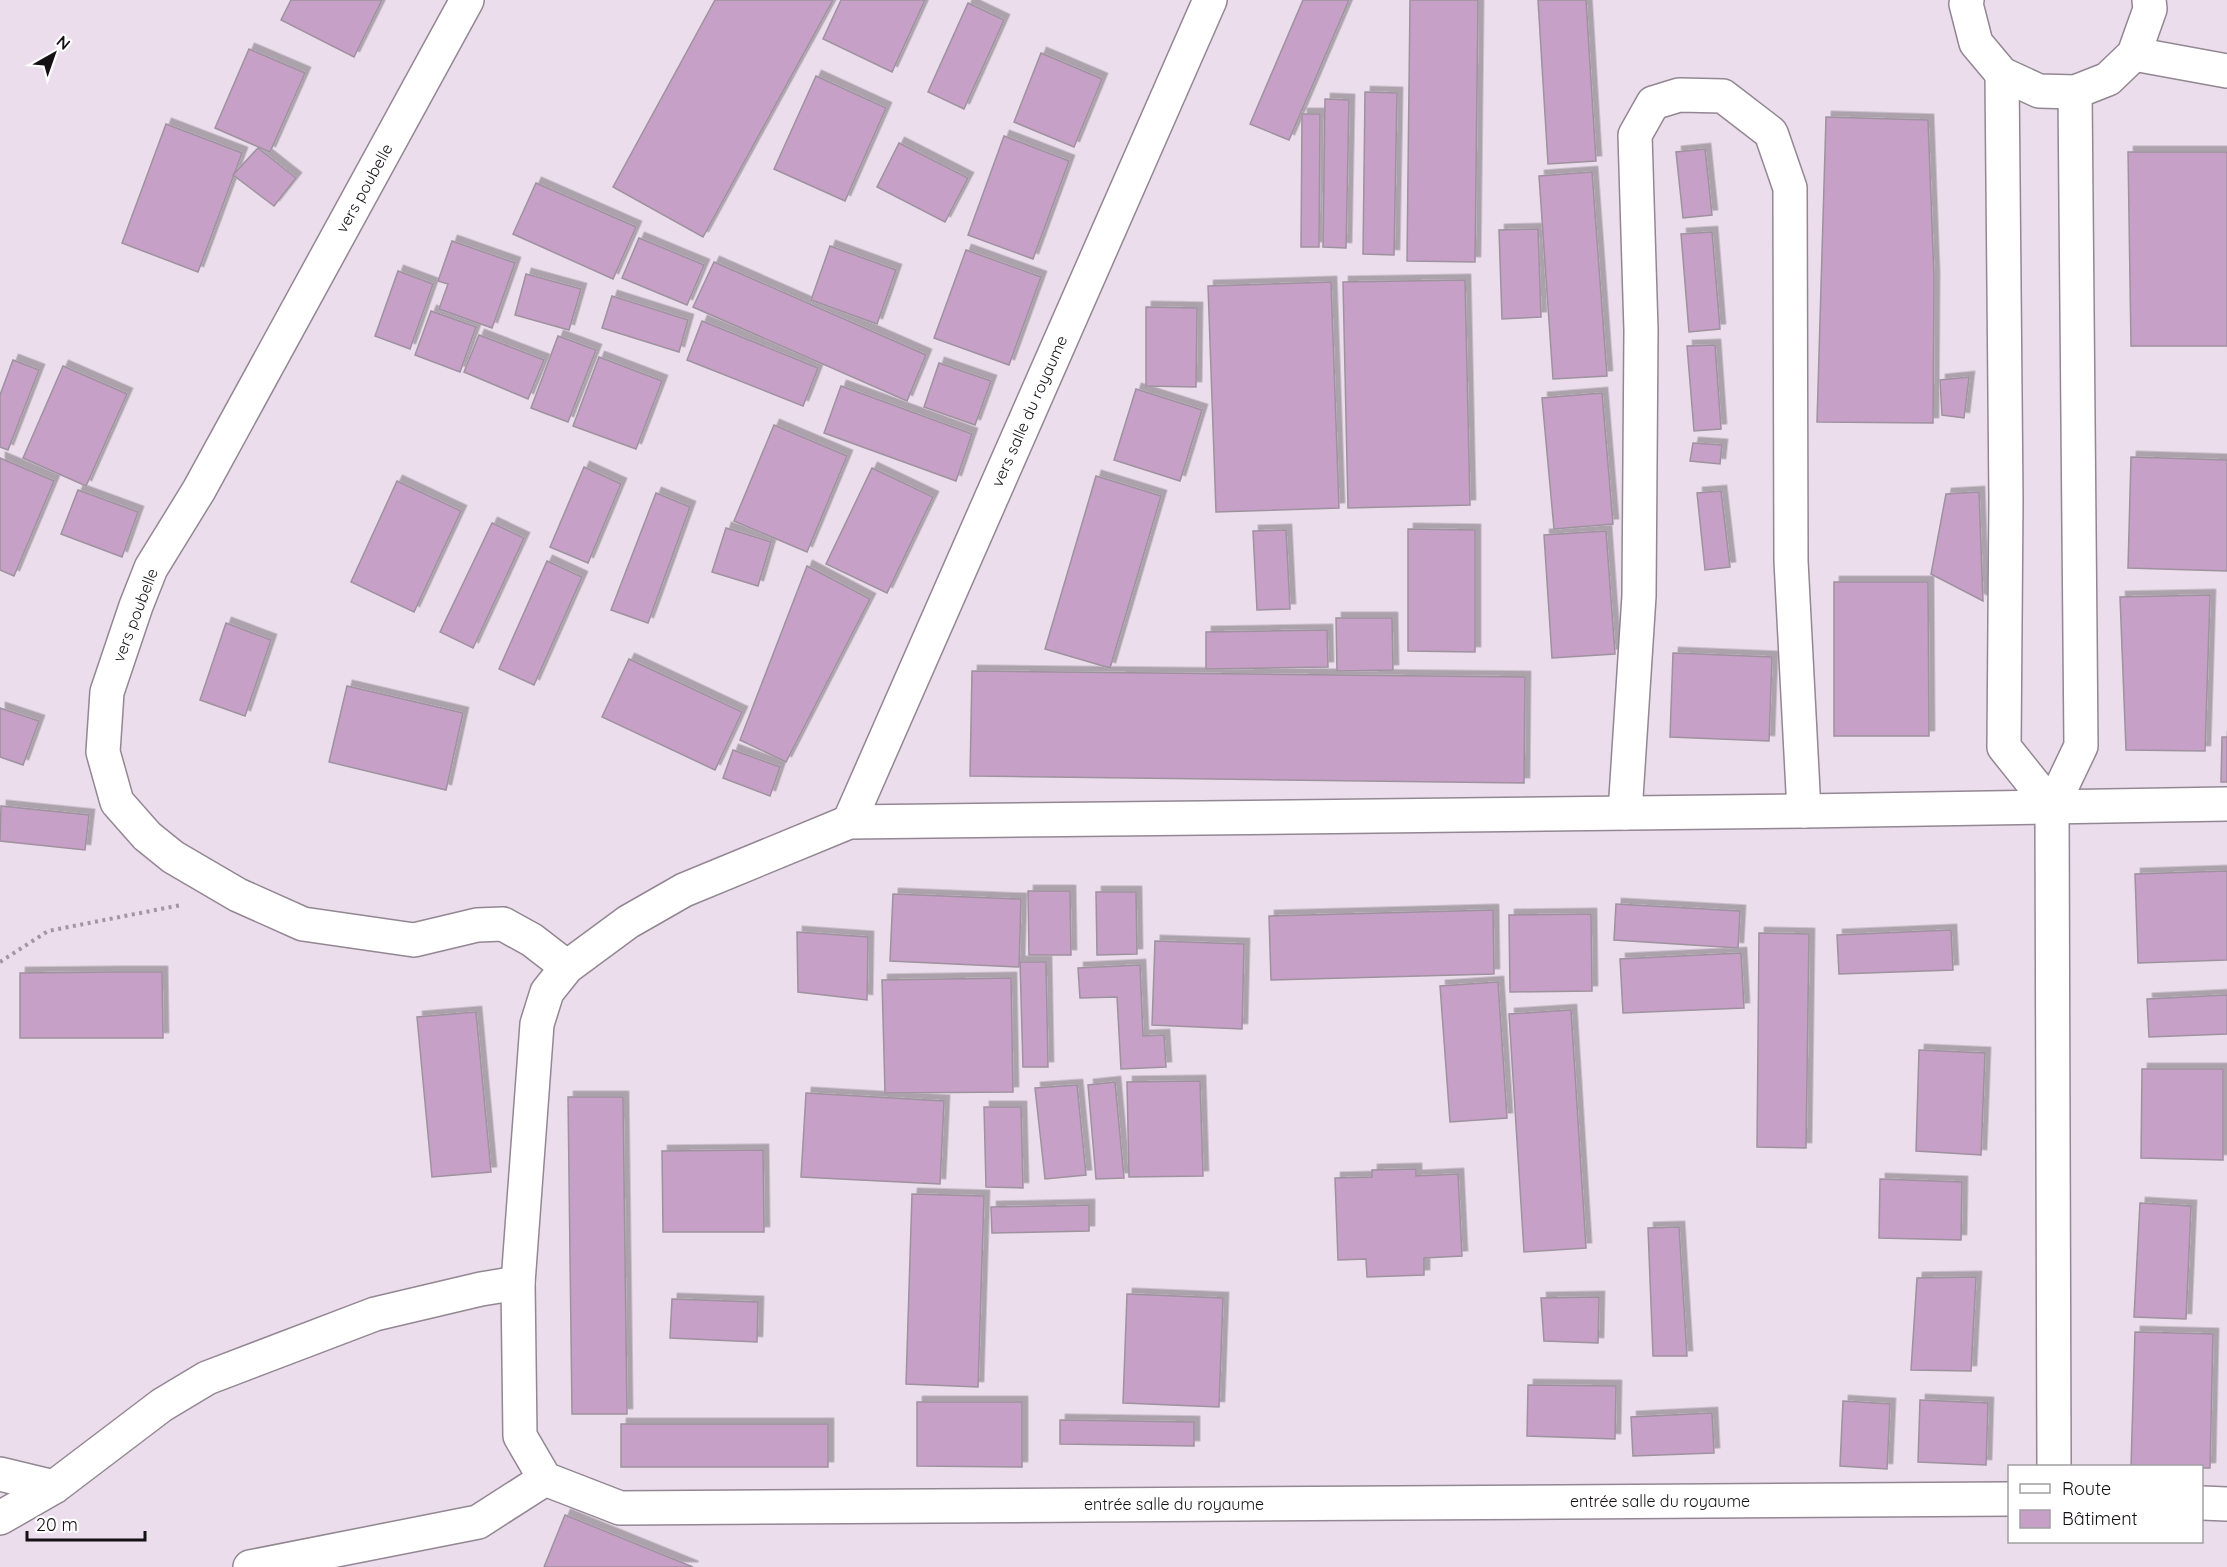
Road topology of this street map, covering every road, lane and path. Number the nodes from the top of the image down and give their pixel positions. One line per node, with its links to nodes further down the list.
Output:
1 (467, 0): 14 (street, vers poubelle)
2 (1210, 0): 13 (street, vers salle du royaume)
3 (1967, 0): 7 (street)
4 (2152, 3): 5 (street)
5 (2134, 54): 6 (street); 8 (street)
6 (2227, 71)
7 (2002, 74): 8 (street); 10 (street)
8 (2075, 92): 10 (street)
9 (2227, 804): 10 (street)
10 (2052, 807): 11 (street); 18 (street)
11 (1804, 811): 12 (street); 12 (street)
12 (1625, 813): 13 (street)
13 (849, 822): 16 (street)
14 (238, 895): 15 (path); 16 (street, vers poubelle)
15 (0, 962)
16 (567, 967): 17 (street)
17 (518, 1283): 20 (street); 21 (street)
18 (2054, 1465)
19 (0, 1474): 21 (street)
20 (545, 1479): 22 (street, entrée salle du royaume); 26 (street)
21 (54, 1487): 25 (street)
22 (2008, 1499)
23 (2203, 1503): 24 (street)
24 (2227, 1504)
25 (0, 1518)
26 (250, 1567)

